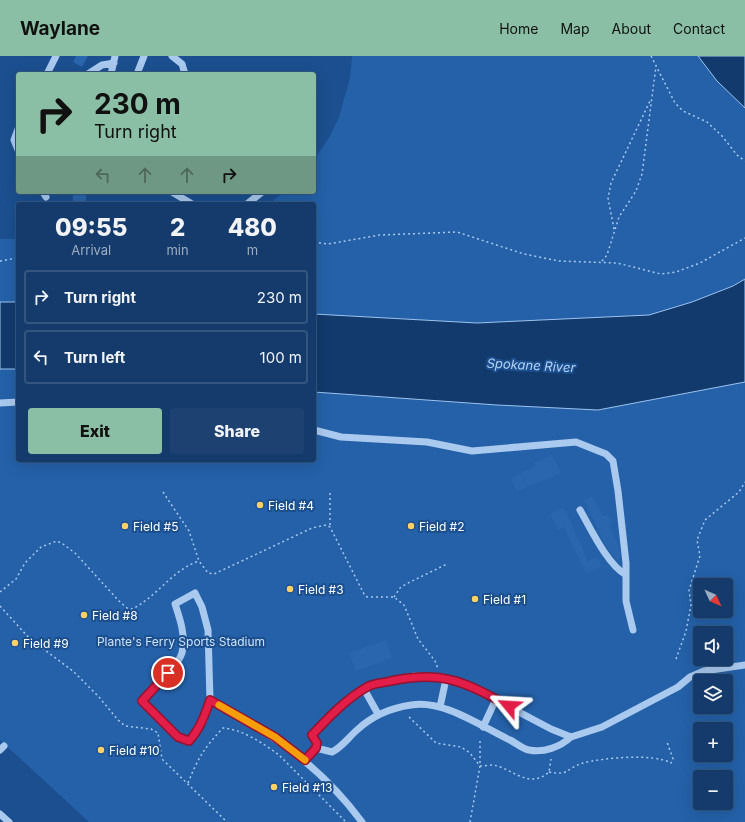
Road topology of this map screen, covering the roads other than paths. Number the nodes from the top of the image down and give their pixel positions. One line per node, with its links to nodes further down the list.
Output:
1 (56, 56): 5 (street)
2 (144, 56): 8 (street)
3 (172, 57): 9 (street)
4 (114, 59): 6 (street); 7 (street)
5 (48, 72)
6 (91, 72)
7 (111, 72)
8 (138, 72)
9 (184, 72)
10 (16, 134): 11 (street)
11 (16, 145)
12 (175, 194): 14 (street)
13 (260, 194): 15 (street)
14 (189, 202)
15 (250, 202)
16 (16, 402): 17 (street)
17 (0, 403)
18 (316, 431): 20 (street)
19 (580, 510): 20 (street)
20 (626, 575): 21 (street)
21 (633, 630)
22 (745, 665): 30 (street)
23 (446, 678): 24 (street); 25 (street); 27 (street)
24 (364, 690): 28 (street); 31 (street)
25 (496, 699): 29 (street); 30 (street)
26 (210, 700): 26 (street); 32 (street)
27 (440, 707): 28 (street); 29 (street)
28 (378, 714): 31 (street)
29 (483, 727): 30 (street)
30 (571, 737)
31 (316, 748): 32 (street)
32 (305, 760): 35 (street)
33 (0, 814): 34 (street)
34 (9, 822)
35 (362, 822)

